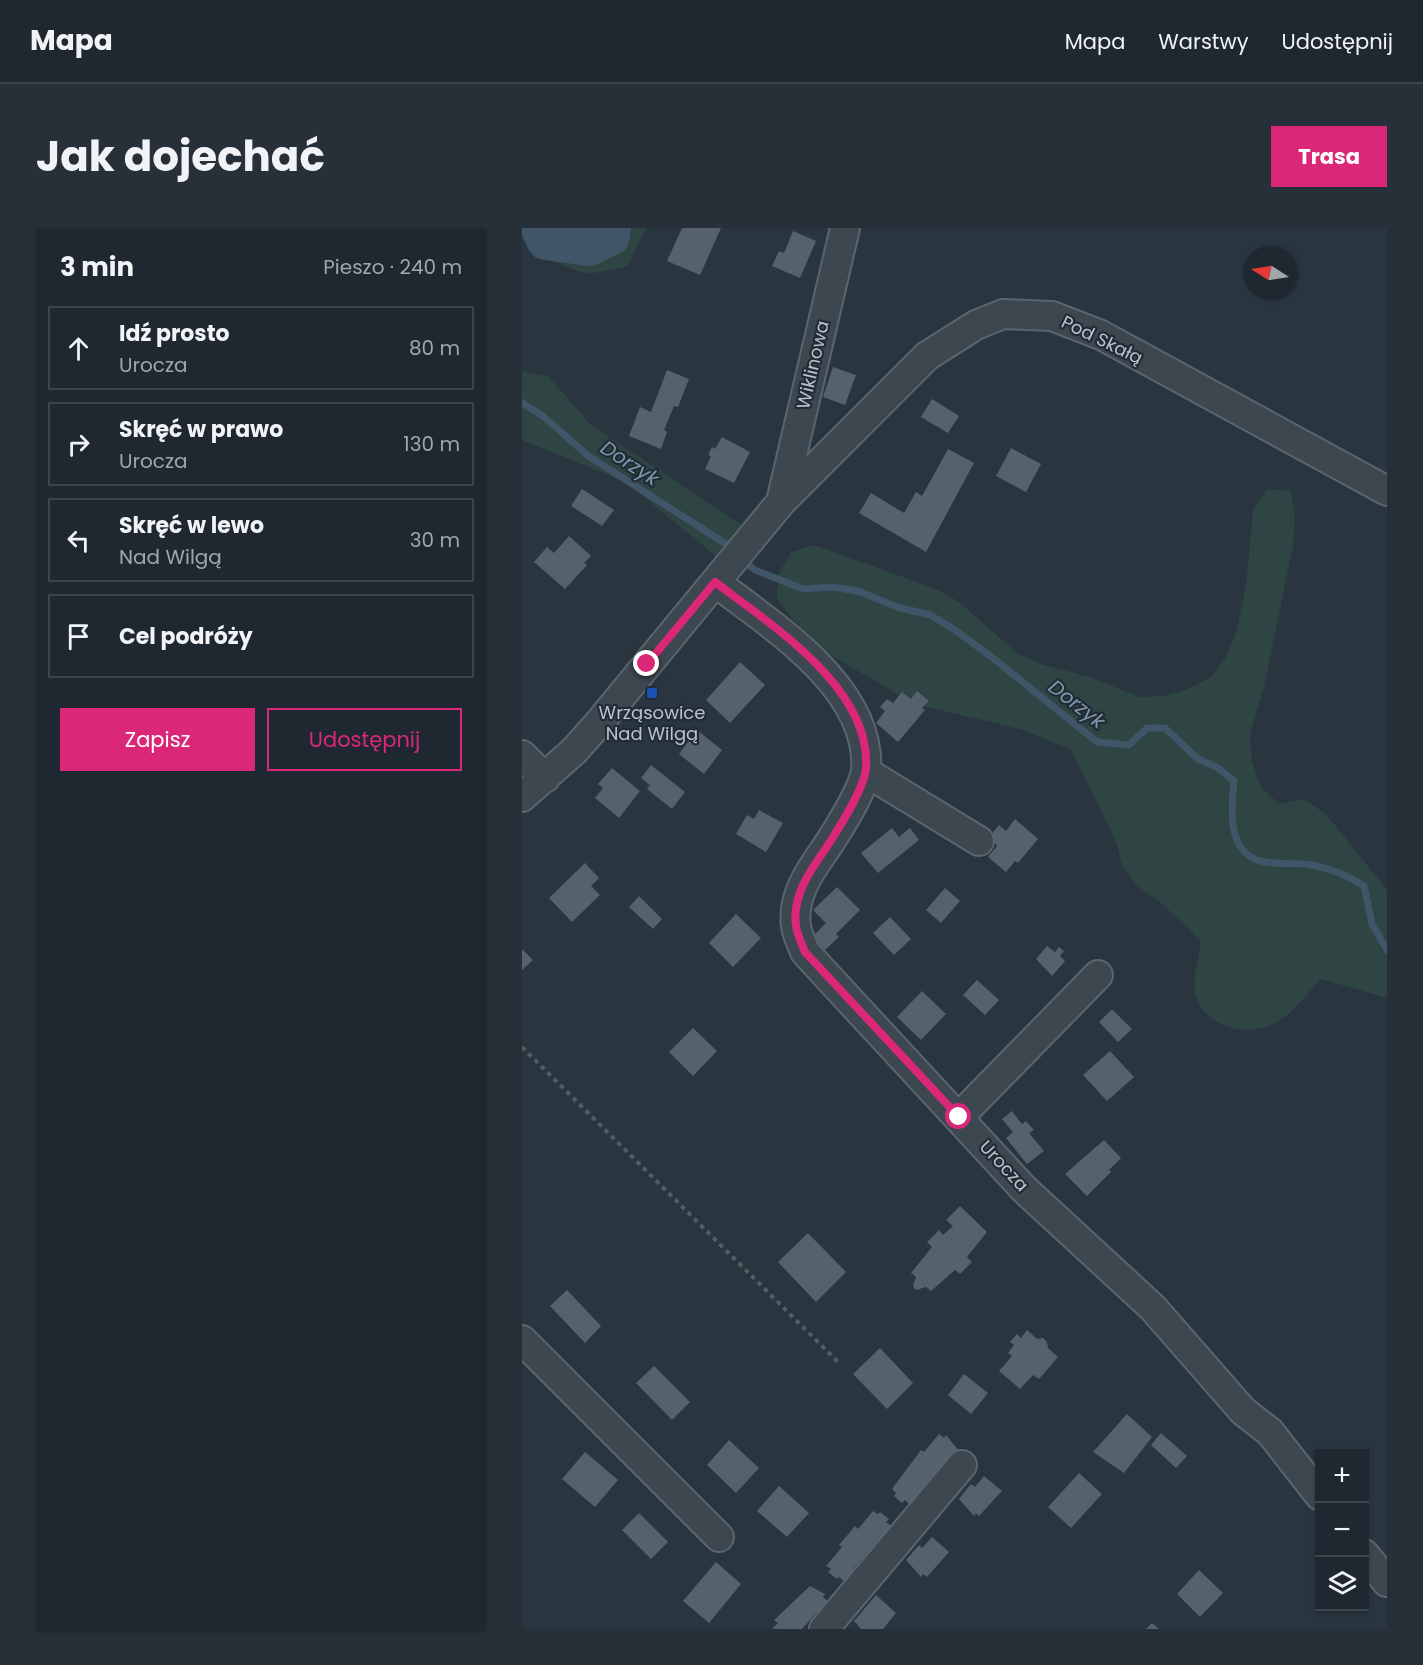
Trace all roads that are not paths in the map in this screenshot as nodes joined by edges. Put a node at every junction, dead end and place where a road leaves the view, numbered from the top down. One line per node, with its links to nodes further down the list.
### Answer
1 (845, 228): 3 (street, Wiklinowa)
2 (1387, 491): 3 (street, Pod Skałą)
3 (781, 502): 4 (street, Pod Skałą)
4 (715, 582): 6 (street, Urocza); 7 (street, Pod Skałą)
5 (522, 755): 7 (street)
6 (866, 772): 9 (street); 11 (street, Urocza)
7 (544, 778): 8 (street, Pod Skałą)
8 (522, 797)
9 (979, 841)
10 (1098, 975): 11 (street)
11 (959, 1117): 14 (street, Urocza)
12 (522, 1340): 15 (street)
13 (962, 1465): 18 (street)
14 (1315, 1490)
15 (720, 1537)
16 (1367, 1557): 17 (street)
17 (1387, 1582)
18 (824, 1629)

